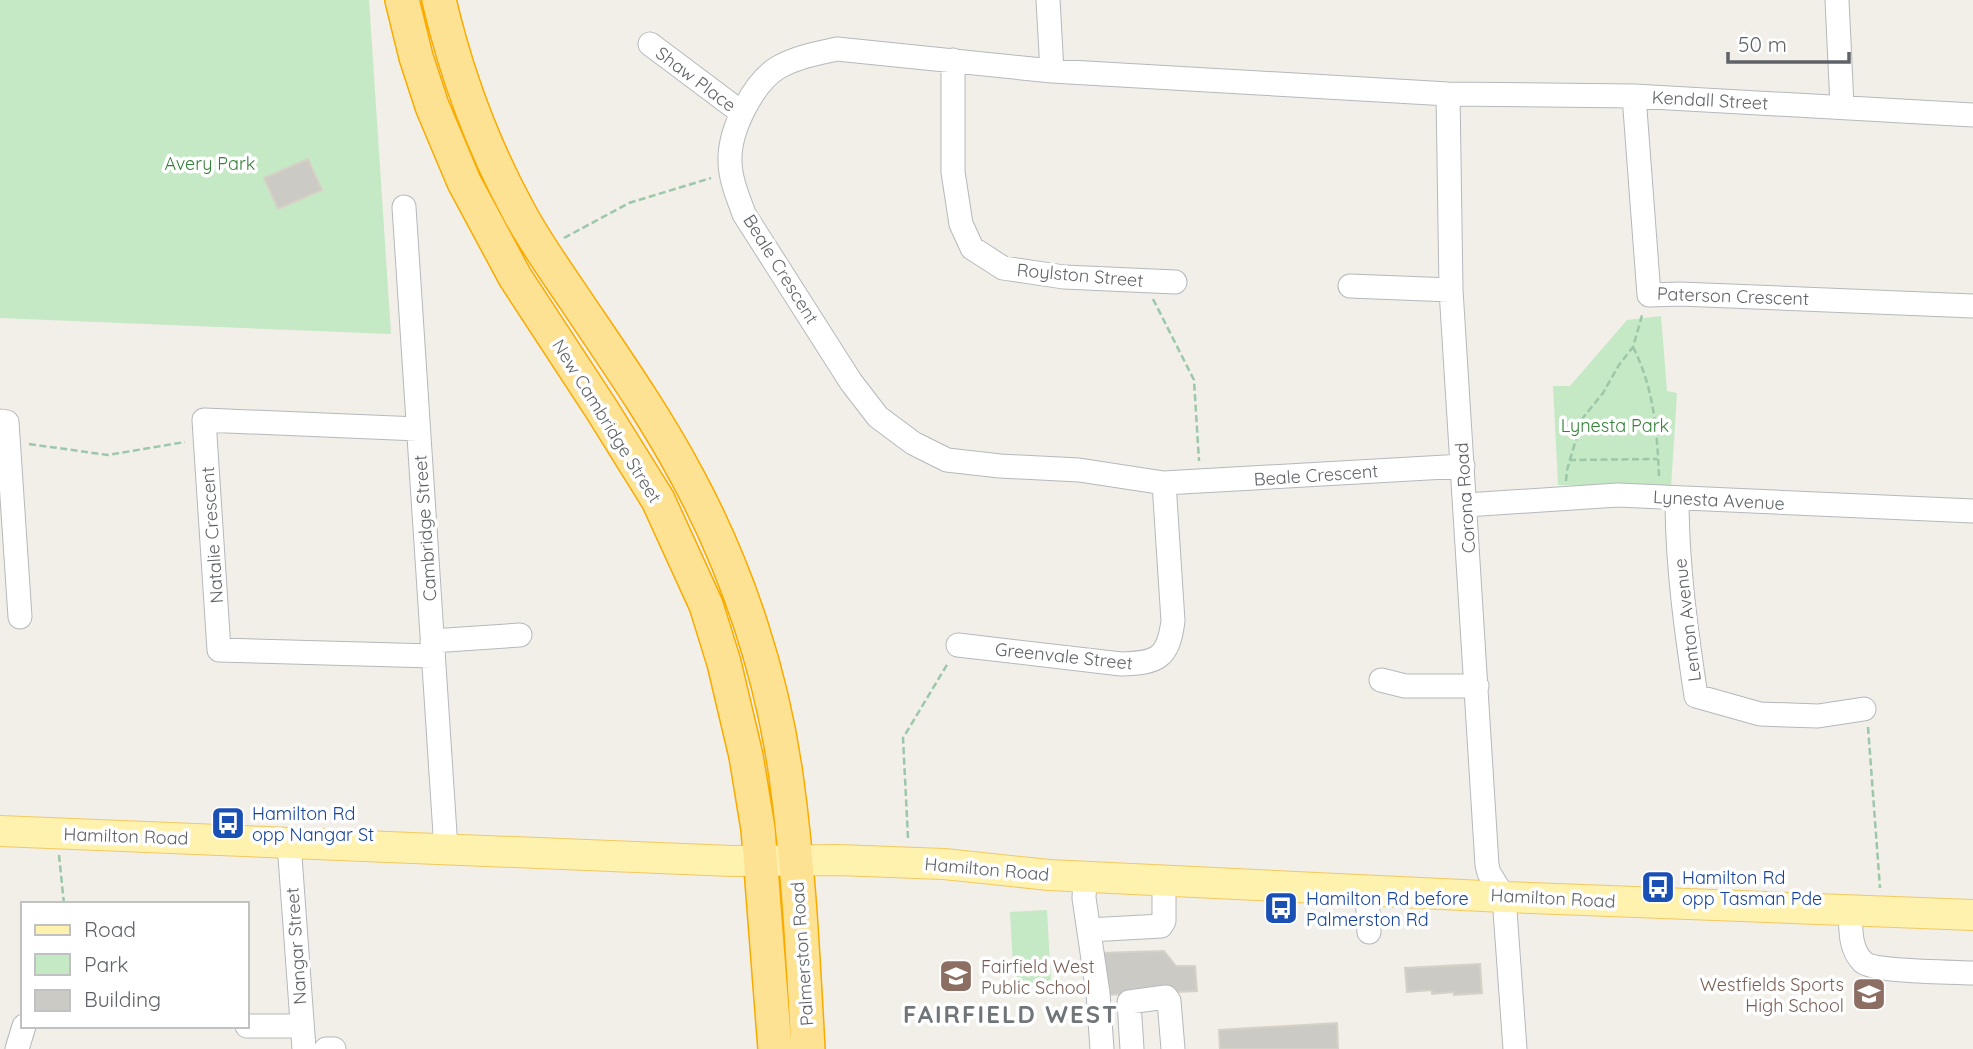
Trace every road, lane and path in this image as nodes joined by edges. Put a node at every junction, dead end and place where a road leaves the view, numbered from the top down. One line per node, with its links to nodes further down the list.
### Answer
1 (402, 0): 49 (highway, New Cambridge Street)
2 (439, 0): 48 (highway)
3 (1048, 0): 7 (street)
4 (1837, 0): 10 (street)
5 (650, 44): 11 (street, Shaw Place)
6 (953, 60): 7 (street, Beale Crescent); 11 (street, Beale Crescent); 16 (street, Roylston Street)
7 (1052, 71): 8 (street, Beale Crescent)
8 (1448, 94): 9 (street, Kendall Street); 19 (street, Corona Road)
9 (1634, 96): 10 (street, Kendall Street); 20 (street, Paterson Crescent)
10 (1842, 106): 12 (street, Kendall Street)
11 (742, 113): 13 (street, Beale Crescent)
12 (1973, 115)
13 (731, 172): 15 (path); 31 (street, Beale Crescent)
14 (404, 207): 24 (street, Cambridge Street)
15 (564, 238)
16 (1143, 281): 17 (street, Roylston Street); 30 (path)
17 (1175, 282)
18 (1350, 286): 19 (street)
19 (1451, 290): 29 (street, Corona Road)
20 (1649, 295): 21 (street, Paterson Crescent); 22 (path)
21 (1973, 306)
22 (1633, 346): 27 (path); 28 (path)
23 (3, 421): 36 (street)
24 (418, 429): 39 (street, Cambridge Street); 39 (street, Natalie Crescent)
25 (192, 441): 26 (path)
26 (28, 444)
27 (1658, 459): 28 (path); 33 (path)
28 (1569, 460): 32 (path)
29 (1463, 466): 30 (street, Beale Crescent); 34 (street, Corona Road)
30 (1200, 482): 31 (street, Beale Crescent)
31 (1164, 483): 38 (street, Greenvale Street)
32 (1566, 498): 33 (street, Lynesta Avenue); 34 (street, Lynesta Avenue)
33 (1668, 498): 35 (street, Lynesta Avenue); 42 (street, Lenton Avenue)
34 (1466, 505): 41 (street, Corona Road)
35 (1973, 511)
36 (20, 617)
37 (520, 635): 39 (street)
38 (958, 645): 44 (path)
39 (433, 649): 46 (street, Cambridge Street)
40 (1381, 680): 41 (street)
41 (1476, 686): 54 (street, Corona Road)
42 (1864, 709): 53 (path)
43 (0, 831): 45 (main road, Hamilton Road)
44 (908, 838)
45 (289, 843): 46 (main road, Hamilton Road); 62 (street, Nangar Street)
46 (446, 849): 49 (main road, Hamilton Road)
47 (59, 853): 55 (path)
48 (795, 860): 49 (main road, Hamilton Road); 50 (main road, Hamilton Road); 69 (highway, Palmerston Road)
49 (760, 861): 68 (highway, Palmerston Road)
50 (1085, 877): 51 (main road, Hamilton Road); 58 (street)
51 (1164, 881): 52 (main road, Hamilton Road); 58 (street)
52 (1367, 890): 54 (main road, Hamilton Road); 59 (street)
53 (1881, 891)
54 (1504, 897): 56 (main road, Hamilton Road); 73 (street)
55 (64, 902)
56 (1850, 910): 57 (main road, Hamilton Road); 60 (street)
57 (1973, 915)
58 (1089, 930): 70 (street)
59 (1369, 932)
60 (1973, 973)
61 (248, 1026): 62 (street)
62 (301, 1026): 65 (street, Nangar Street)
63 (23, 1028): 64 (street)
64 (17, 1049)
65 (304, 1049)
66 (326, 1049): 67 (street)
67 (334, 1049)
68 (775, 1049)
69 (808, 1049)
70 (1102, 1049)
71 (1132, 1049): 72 (street)
72 (1173, 1049)
73 (1515, 1049)

